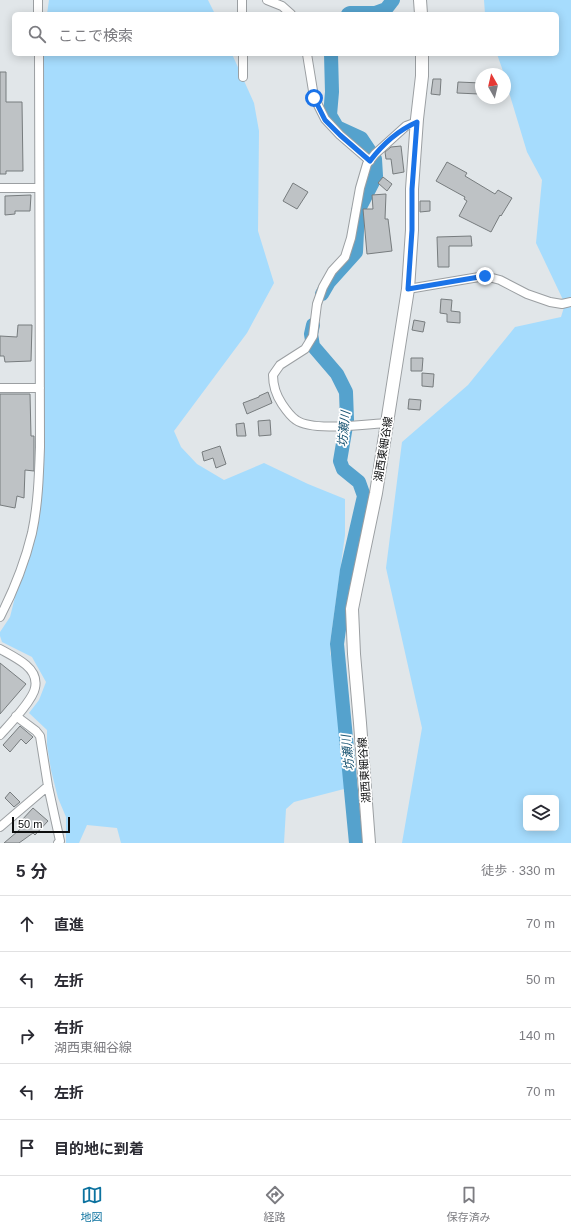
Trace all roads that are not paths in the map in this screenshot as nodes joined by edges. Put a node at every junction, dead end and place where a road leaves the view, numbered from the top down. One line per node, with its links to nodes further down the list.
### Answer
1 (38, 0): 5 (street)
2 (242, 0): 6 (street)
3 (267, 0): 7 (street)
4 (420, 0): 8 (main road)
5 (38, 12)
6 (242, 12)
7 (289, 12)
8 (421, 12)
9 (39, 56): 17 (street)
10 (243, 56): 13 (street)
11 (307, 56): 15 (street)
12 (422, 56): 14 (main road, 湖西東細谷線)
13 (243, 77)
14 (417, 122): 15 (street); 18 (main road, 湖西東細谷線)
15 (370, 161): 22 (street)
16 (0, 188): 17 (street)
17 (39, 188): 21 (street)
18 (408, 289): 19 (street); 22 (main road, 湖西東細谷線)
19 (571, 302)
20 (0, 388): 21 (street)
21 (40, 388): 23 (street)
22 (388, 423): 30 (main road, 湖西東細谷線)
23 (0, 617)
24 (0, 649): 25 (street)
25 (16, 716): 26 (street); 27 (street)
26 (0, 735)
27 (48, 786): 28 (street); 29 (street)
28 (0, 827)
29 (58, 843)
30 (369, 843)

